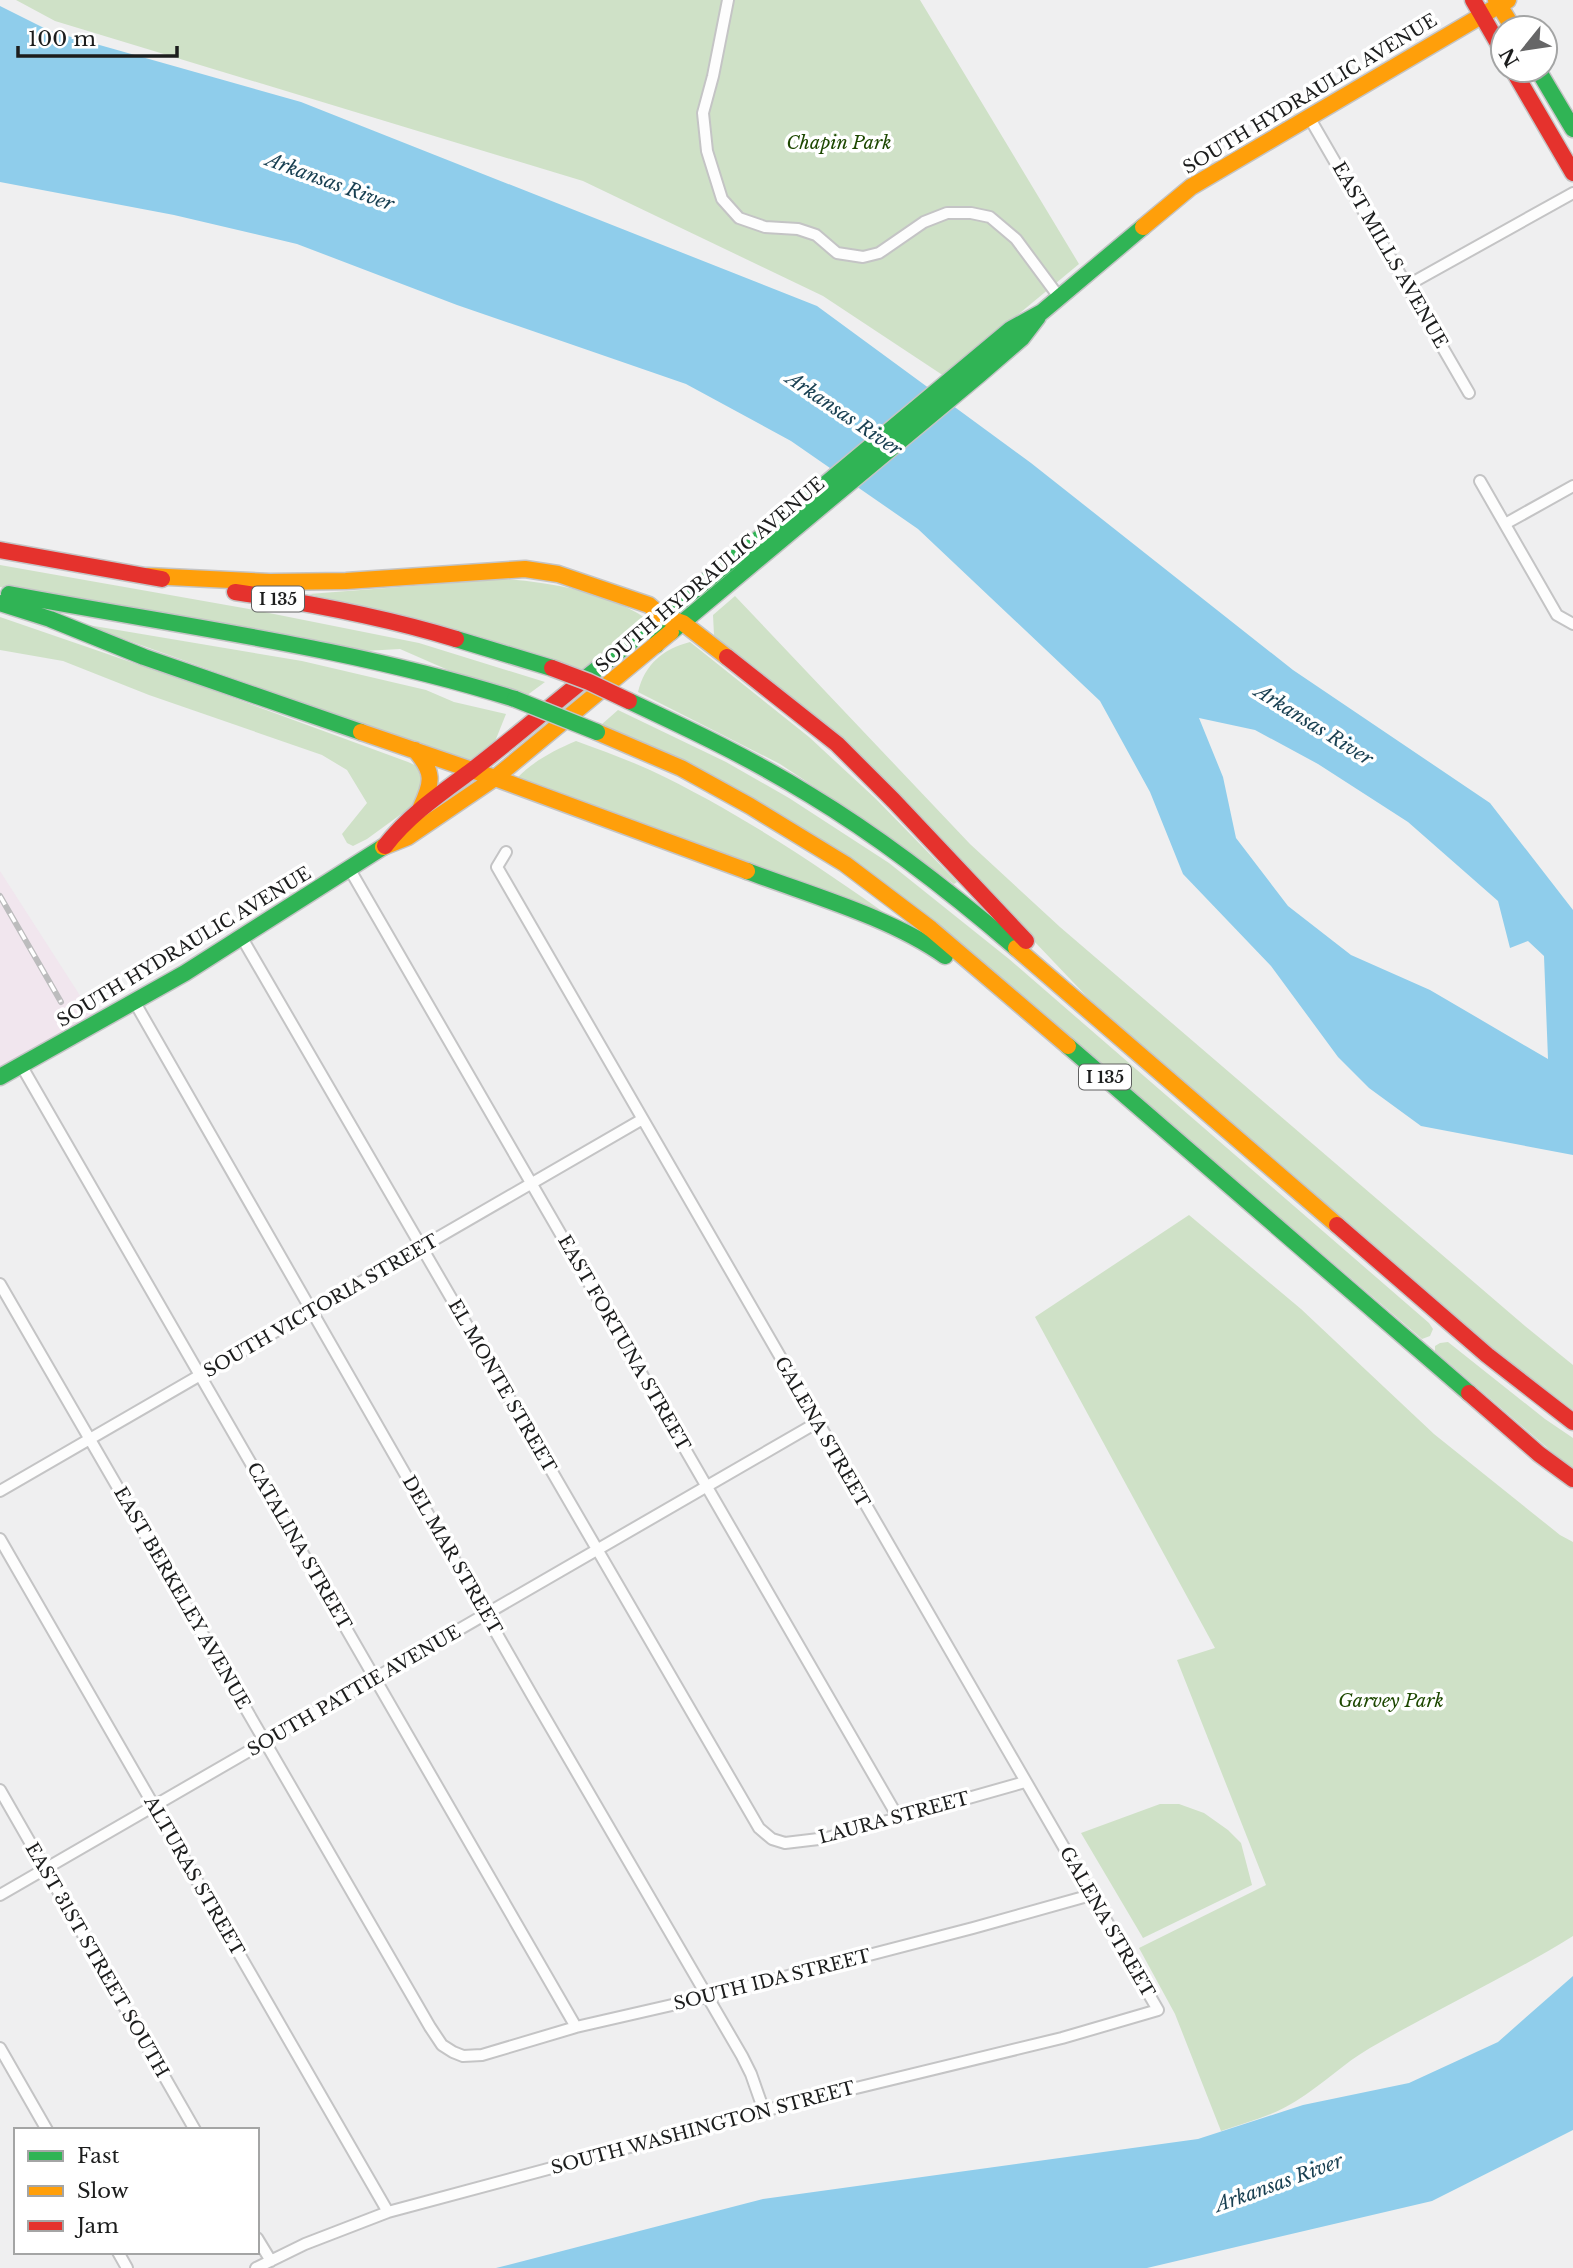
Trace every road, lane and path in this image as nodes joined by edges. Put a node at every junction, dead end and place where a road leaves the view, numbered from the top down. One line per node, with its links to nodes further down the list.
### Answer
1 (728, 0): 13 (street)
2 (1473, 0): 4 (main road)
3 (1501, 2): 4 (main road, SOUTH HYDRAULIC AVENUE)
4 (1482, 15): 5 (main road); 8 (main road, SOUTH HYDRAULIC AVENUE)
5 (1489, 27)
6 (1521, 84): 10 (main road)
7 (1546, 84): 9 (main road)
8 (1309, 117): 12 (street, EAST MILLS AVENUE); 13 (main road, SOUTH HYDRAULIC AVENUE)
9 (1573, 129)
10 (1573, 173)
11 (1573, 193): 12 (street)
12 (1408, 285): 15 (street, EAST MILLS AVENUE)
13 (1059, 297): 14 (main road, SOUTH HYDRAULIC AVENUE)
14 (972, 371): 23 (main road, SOUTH HYDRAULIC AVENUE); 24 (main road, SOUTH HYDRAULIC AVENUE)
15 (1469, 393)
16 (1480, 481): 18 (street)
17 (1573, 486): 18 (street)
18 (1506, 524): 25 (street)
19 (0, 550): 20 (main road, I 135)
20 (148, 576): 23 (main road); 37 (main road, I 135, bridge)
21 (0, 592): 27 (main road, I 135, bridge)
22 (0, 603): 28 (main road)
23 (662, 616): 24 (main road); 26 (main road); 29 (main road, SOUTH HYDRAULIC AVENUE)
24 (683, 623): 26 (main road, SOUTH HYDRAULIC AVENUE); 37 (main road)
25 (1573, 624)
26 (656, 645): 27 (main road, SOUTH HYDRAULIC AVENUE)
27 (566, 719): 30 (main road, SOUTH HYDRAULIC AVENUE); 38 (main road, I 135, bridge)
28 (415, 750): 29 (main road); 31 (main road)
29 (472, 770): 30 (main road); 31 (main road, SOUTH HYDRAULIC AVENUE)
30 (495, 778): 32 (main road, SOUTH HYDRAULIC AVENUE); 38 (main road)
31 (421, 807): 32 (main road, SOUTH HYDRAULIC AVENUE)
32 (385, 846): 34 (main road, SOUTH HYDRAULIC AVENUE)
33 (506, 852): 41 (street, GALENA STREET)
34 (349, 868): 35 (main road, SOUTH HYDRAULIC AVENUE); 42 (street, EAST FORTUNA STREET)
35 (242, 938): 36 (main road, SOUTH HYDRAULIC AVENUE); 43 (street, EL MONTE STREET)
36 (134, 1001): 39 (main road, SOUTH HYDRAULIC AVENUE); 45 (street, DEL MAR STREET)
37 (1106, 1027): 48 (main road, I 135)
38 (1054, 1034): 50 (main road, I 135)
39 (21, 1065): 40 (main road, SOUTH HYDRAULIC AVENUE); 46 (street, CATALINA STREET)
40 (0, 1077)
41 (641, 1120): 42 (street, SOUTH VICTORIA STREET); 47 (street, GALENA STREET)
42 (532, 1183): 43 (street, SOUTH VICTORIA STREET); 51 (street, EAST FORTUNA STREET)
43 (422, 1248): 45 (street, SOUTH VICTORIA STREET); 54 (street, EL MONTE STREET)
44 (0, 1284): 49 (street, EAST BERKELEY AVENUE)
45 (312, 1312): 46 (street, SOUTH VICTORIA STREET); 55 (street, DEL MAR STREET)
46 (201, 1376): 49 (street, SOUTH VICTORIA STREET); 56 (street, CATALINA STREET)
47 (818, 1422): 51 (street, SOUTH PATTIE AVENUE); 58 (street, GALENA STREET)
48 (1573, 1422)
49 (91, 1439): 52 (street, SOUTH VICTORIA STREET); 57 (street, EAST BERKELEY AVENUE)
50 (1573, 1479)
51 (707, 1486): 54 (street, SOUTH PATTIE AVENUE); 61 (street, EAST FORTUNA STREET)
52 (0, 1491)
53 (0, 1539): 60 (street, ALTURAS STREET)
54 (597, 1550): 55 (street, SOUTH PATTIE AVENUE); 62 (street, EL MONTE STREET)
55 (486, 1615): 56 (street, SOUTH PATTIE AVENUE); 66 (street, DEL MAR STREET)
56 (375, 1679): 57 (street, SOUTH PATTIE AVENUE); 68 (street, CATALINA STREET)
57 (265, 1742): 60 (street, SOUTH PATTIE AVENUE); 70 (street, EAST BERKELEY AVENUE)
58 (1025, 1782): 61 (street, LAURA STREET); 65 (street, GALENA STREET)
59 (0, 1790): 63 (street, EAST 31ST STREET SOUTH)
60 (154, 1807): 63 (street, SOUTH PATTIE AVENUE); 74 (street, ALTURAS STREET)
61 (899, 1819): 62 (street, LAURA STREET)
62 (764, 1833)
63 (45, 1869): 64 (street, SOUTH PATTIE AVENUE); 73 (street, EAST 31ST STREET SOUTH)
64 (0, 1895)
65 (1091, 1895): 66 (street, SOUTH IDA STREET); 67 (street, GALENA STREET)
66 (707, 1997): 68 (street, SOUTH IDA STREET); 71 (street, DEL MAR STREET)
67 (1158, 2010): 71 (street, SOUTH WASHINGTON STREET)
68 (576, 2027): 70 (street, SOUTH IDA STREET)
69 (0, 2048): 72 (street)
70 (453, 2052)
71 (764, 2111): 74 (street, SOUTH WASHINGTON STREET)
72 (46, 2128)
73 (194, 2128)
74 (388, 2212): 76 (street, SOUTH WASHINGTON STREET)
75 (259, 2241): 76 (street)
76 (271, 2261): 77 (street, SOUTH WASHINGTON STREET)
77 (257, 2268)

